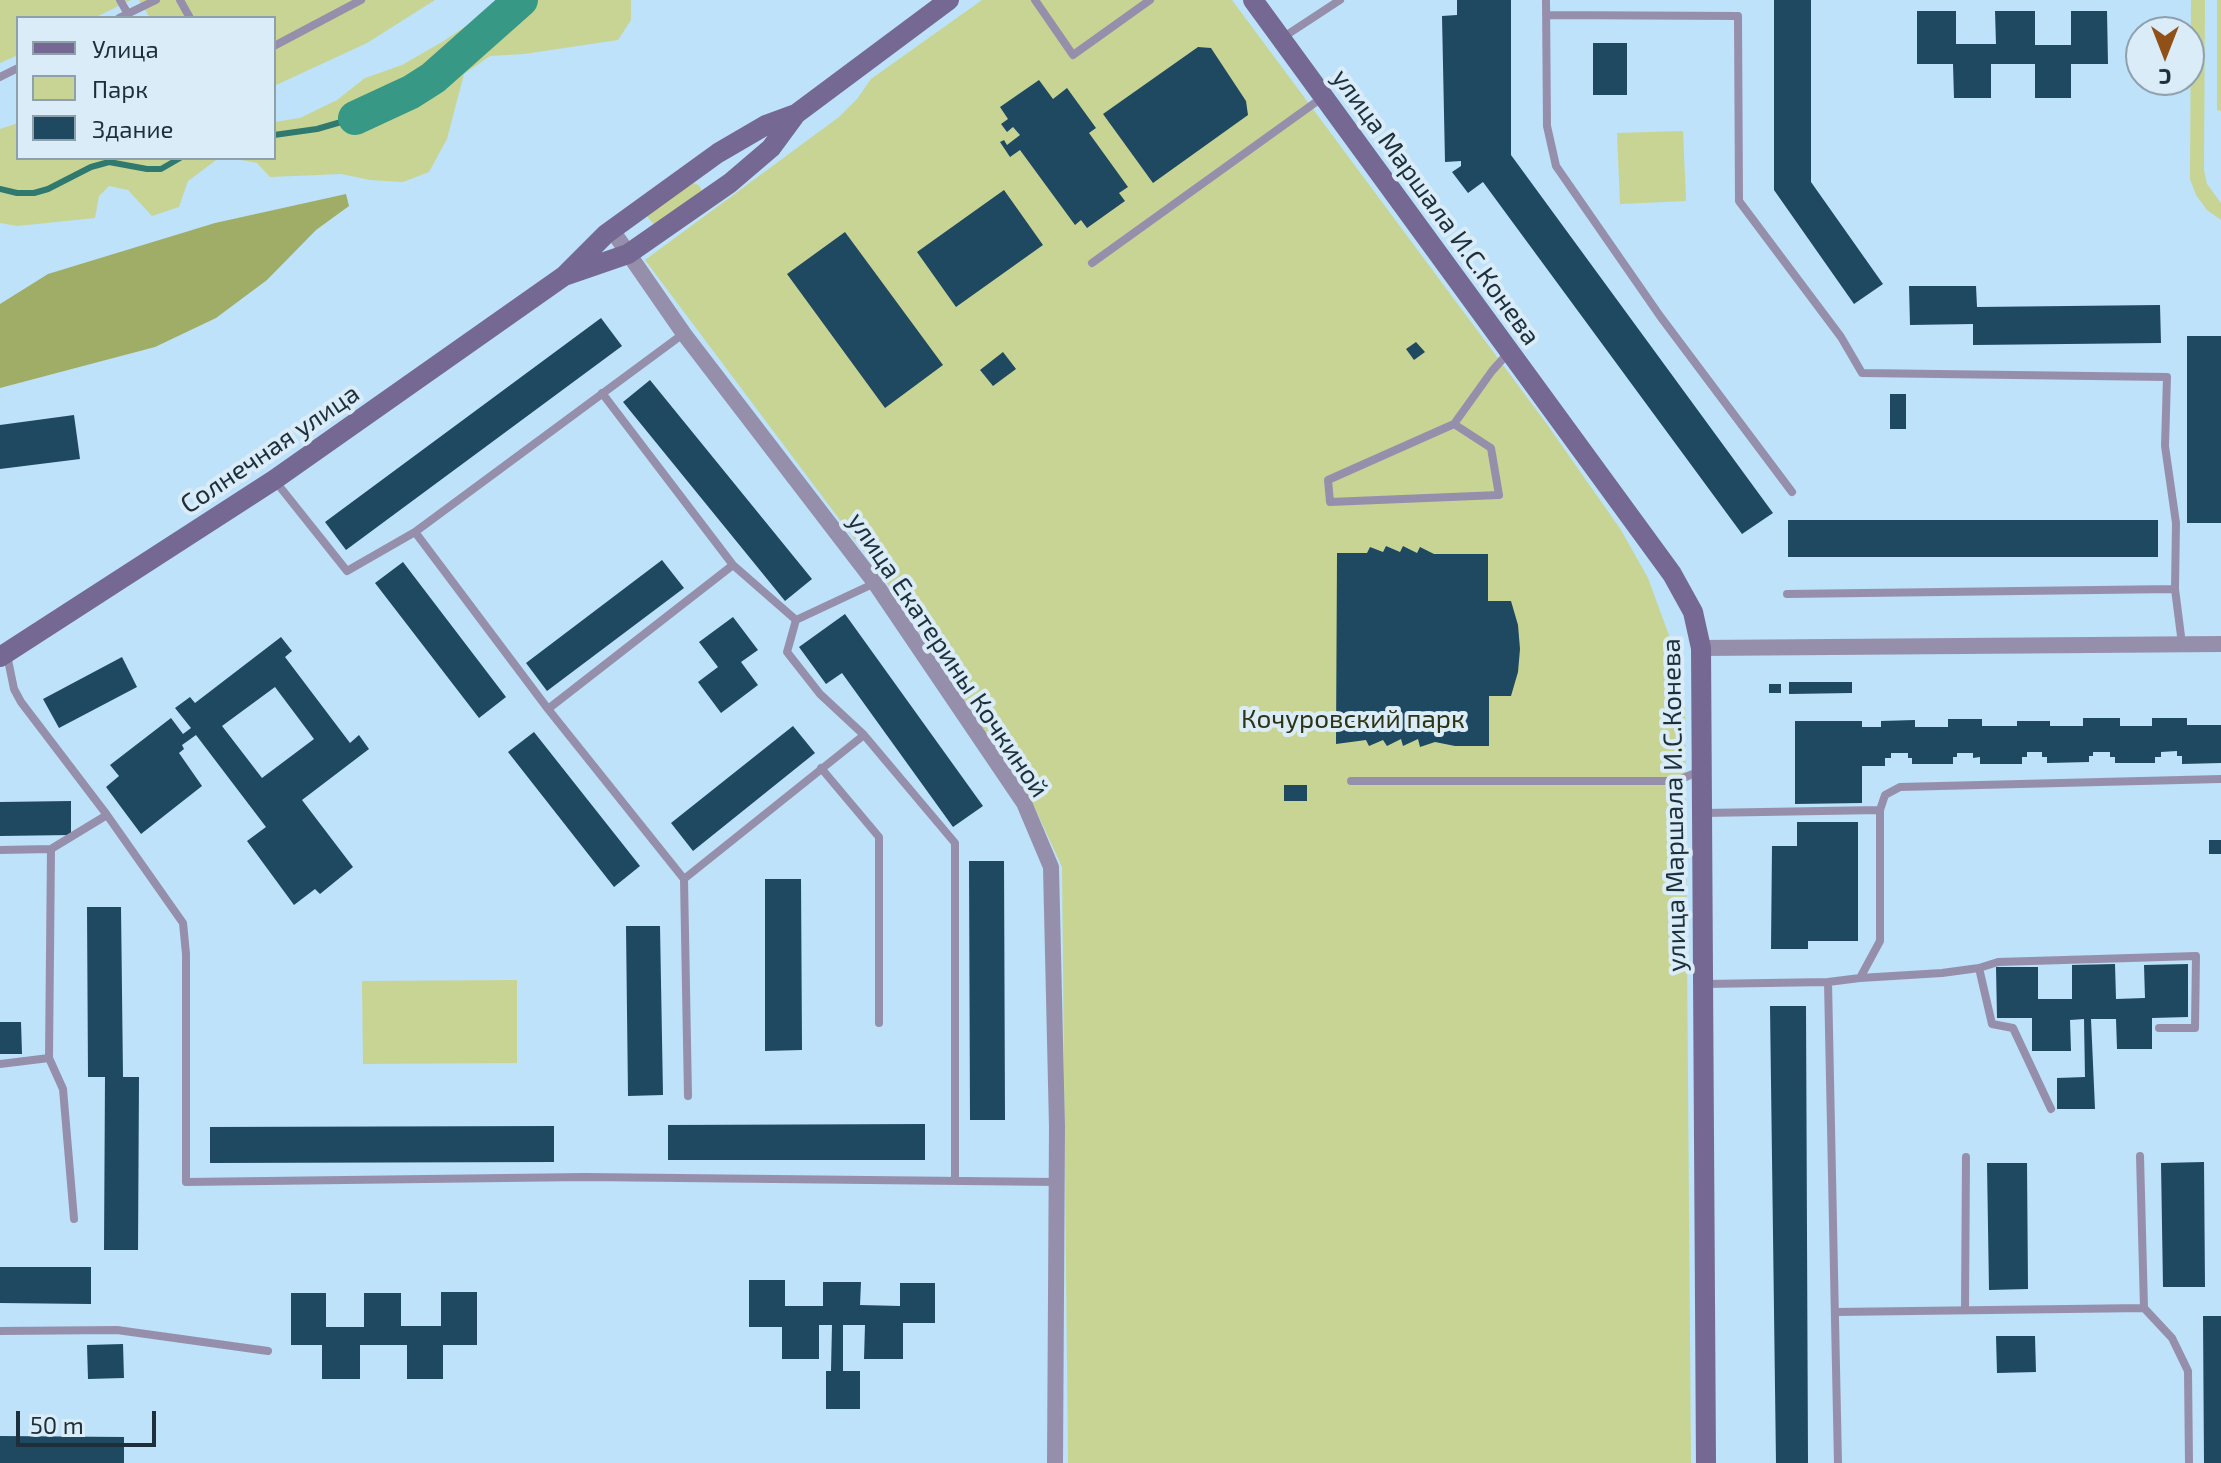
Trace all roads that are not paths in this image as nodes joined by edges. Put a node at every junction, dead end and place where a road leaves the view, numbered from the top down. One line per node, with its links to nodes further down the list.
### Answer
1 (120, 0): 11 (lane)
2 (156, 0): 11 (lane)
3 (361, 0): 13 (lane)
4 (949, 0): 15 (main road, Солнечная улица)
5 (1035, 0): 6 (lane)
6 (1150, 0)
7 (1253, 0): 12 (main road, улица Маршала И.С.Конева)
8 (1340, 0): 12 (lane)
9 (1546, 0): 10 (lane)
10 (1547, 15): 25 (lane); 29 (lane)
11 (123, 16)
12 (1282, 38): 14 (main road, улица Маршала И.С.Конева)
13 (276, 45)
14 (1324, 97): 18 (lane); 21 (main road, улица Маршала И.С.Конева)
15 (796, 114): 16 (main road, Солнечная улица); 17 (main road, Солнечная улица)
16 (612, 230): 17 (street, улица Екатерины Кочкиной); 19 (main road, Солнечная улица)
17 (628, 254): 19 (main road, Солнечная улица); 20 (street, улица Екатерины Кочкиной)
18 (1092, 263)
19 (564, 276): 24 (main road, Солнечная улица)
20 (684, 334): 22 (lane); 28 (street, улица Екатерины Кочкиной)
21 (1510, 352): 23 (lane); 34 (main road, улица Маршала И.С.Конева)
22 (602, 393): 26 (lane); 27 (lane)
23 (1454, 424): 23 (lane)
24 (274, 480): 26 (lane); 35 (main road, Солнечная улица)
25 (1792, 492)
26 (415, 532): 36 (lane)
27 (733, 565): 31 (lane); 36 (lane)
28 (875, 583): 31 (lane); 61 (street, улица Екатерины Кочкиной)
29 (2175, 589): 30 (lane); 32 (lane)
30 (1787, 594)
31 (796, 620): 37 (lane)
32 (2182, 644): 33 (street); 34 (street)
33 (2221, 644)
34 (1701, 648): 39 (main road, улица Маршала И.С.Конева)
35 (4, 656): 44 (lane)
36 (548, 709): 47 (lane)
37 (864, 735): 38 (lane); 60 (lane)
38 (821, 768): 47 (lane); 52 (lane)
39 (1703, 770): 41 (lane); 43 (main road, улица Маршала И.С.Конева)
40 (2221, 779): 42 (lane)
41 (1351, 781)
42 (1880, 810): 43 (lane); 49 (lane)
43 (1703, 813): 51 (main road, улица Маршала И.С.Конева)
44 (107, 815): 45 (lane); 60 (lane)
45 (51, 849): 46 (lane); 54 (lane)
46 (0, 850)
47 (684, 879): 56 (lane)
48 (1979, 968): 49 (lane); 53 (lane); 57 (lane)
49 (1860, 978): 50 (lane)
50 (1828, 982): 51 (lane); 65 (lane)
51 (1704, 984): 69 (main road, улица Маршала И.С.Конева)
52 (879, 1023)
53 (2159, 1028)
54 (49, 1058): 55 (lane); 62 (lane)
55 (0, 1064)
56 (688, 1096)
57 (2051, 1109)
58 (2140, 1156): 63 (lane)
59 (1966, 1157): 64 (lane)
60 (955, 1179): 61 (lane)
61 (1057, 1182): 68 (street, улица Екатерины Кочкиной)
62 (74, 1219)
63 (2144, 1308): 64 (lane); 71 (lane)
64 (1965, 1310): 65 (lane)
65 (1836, 1312): 70 (lane)
66 (0, 1331): 67 (lane)
67 (268, 1351)
68 (1055, 1463)
69 (1706, 1463)
70 (1838, 1463)
71 (2189, 1463)

